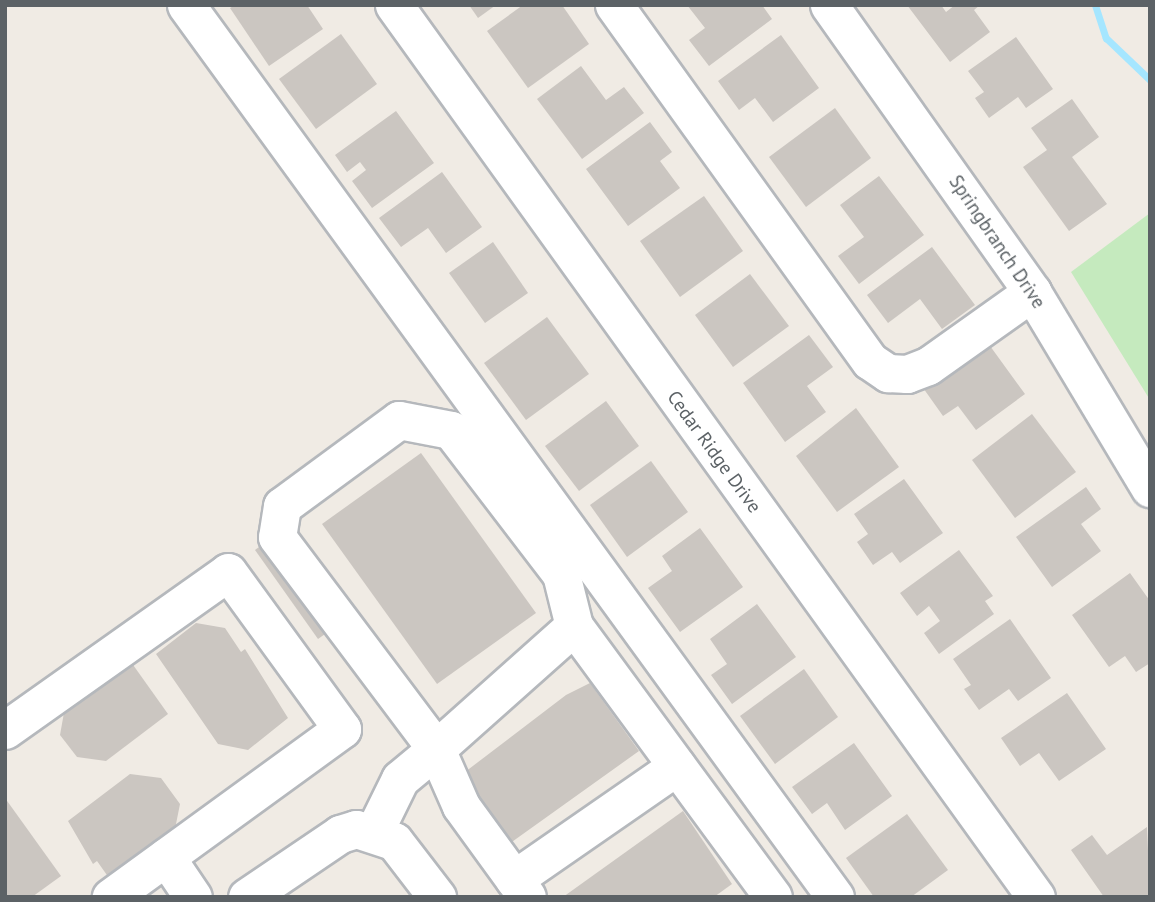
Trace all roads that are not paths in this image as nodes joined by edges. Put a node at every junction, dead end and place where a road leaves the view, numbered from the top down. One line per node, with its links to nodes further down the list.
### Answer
1 (186, 5): 19 (street)
2 (394, 5): 20 (street, Cedar Ridge Drive)
3 (614, 5): 5 (street)
4 (829, 5): 5 (street, Springbranch Drive)
5 (1032, 292): 6 (street, Springbranch Drive)
6 (1150, 488)
7 (574, 626): 9 (street); 9 (street); 10 (street)
8 (5, 730): 12 (street)
9 (436, 749): 11 (street); 13 (street)
10 (677, 766): 13 (street); 18 (street)
11 (357, 833): 16 (street); 17 (street)
12 (166, 857): 14 (street); 15 (street)
13 (521, 888)
14 (111, 897)
15 (193, 897)
16 (247, 897)
17 (437, 897)
18 (773, 897)
19 (835, 897)
20 (1036, 897)

